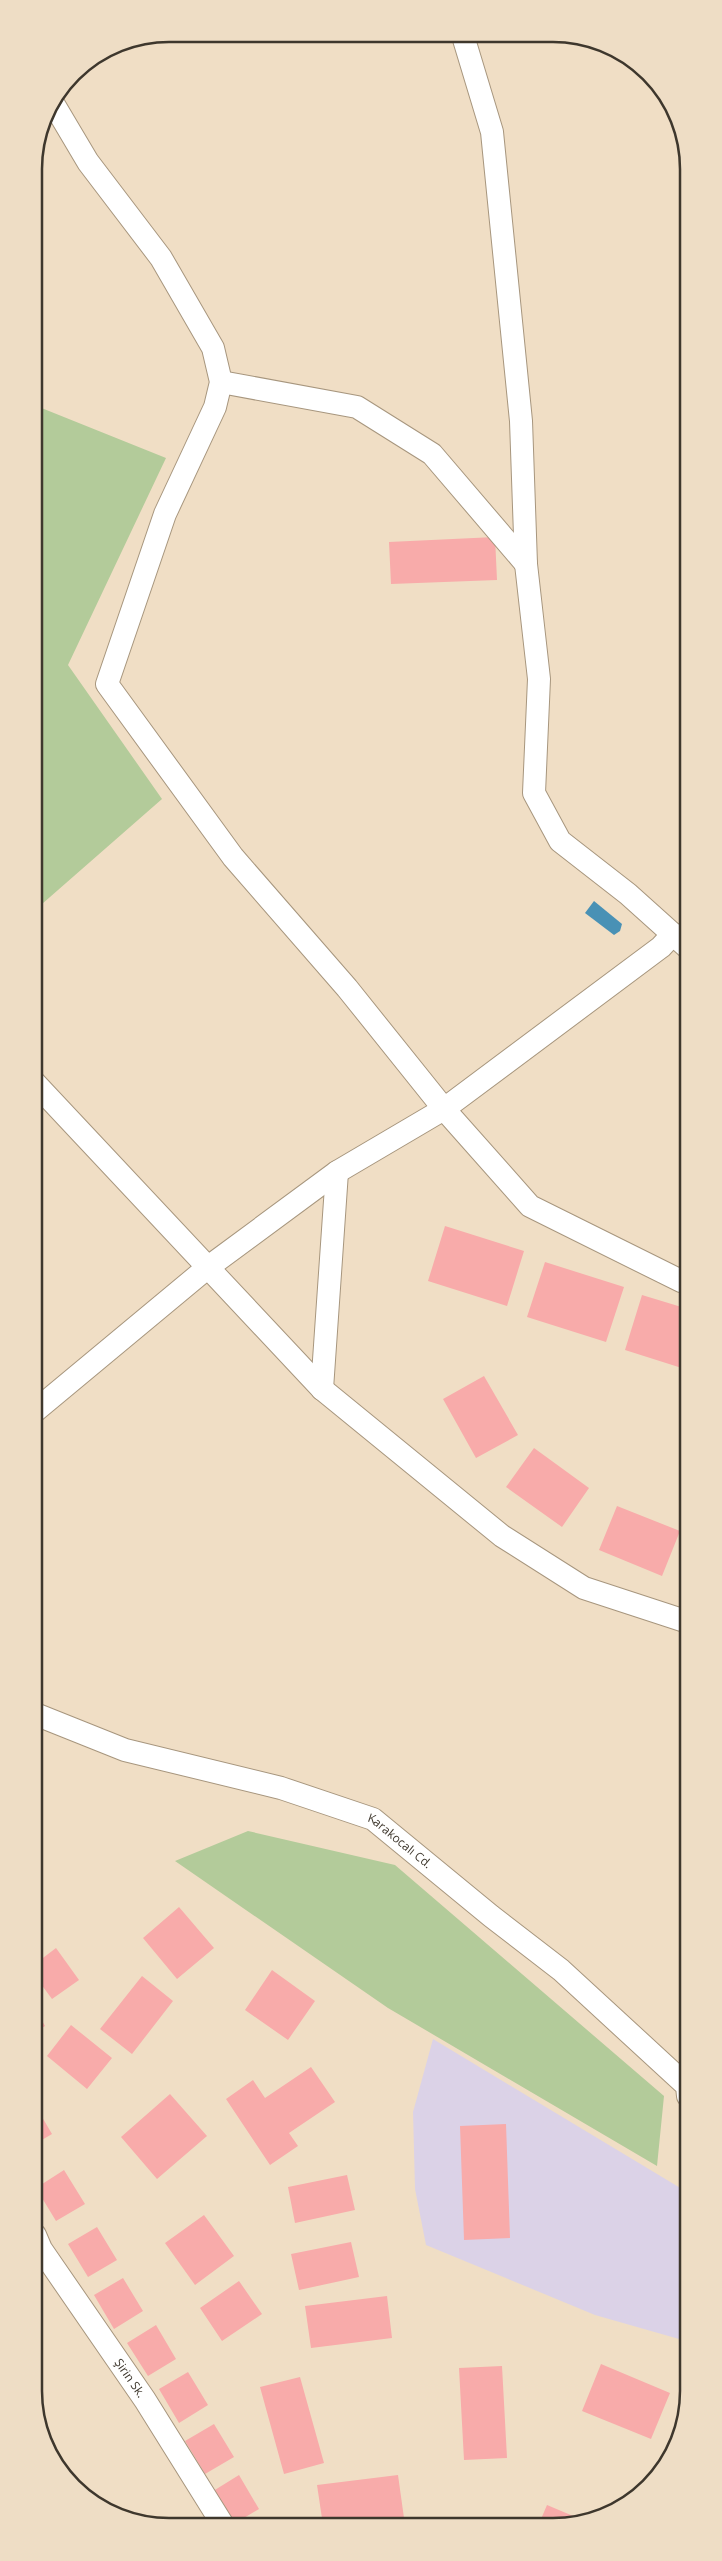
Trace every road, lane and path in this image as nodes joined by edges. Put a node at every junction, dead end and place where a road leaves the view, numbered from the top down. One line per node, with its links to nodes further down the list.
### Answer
1 (465, 42): 4 (street)
2 (58, 111): 3 (street)
3 (221, 382): 4 (street); 7 (street)
4 (526, 564): 5 (street)
5 (680, 940): 7 (street)
6 (43, 1091): 9 (street)
7 (444, 1109): 8 (street); 10 (street)
8 (337, 1172): 9 (street); 11 (street)
9 (207, 1268): 11 (street); 12 (street)
10 (680, 1280)
11 (322, 1390): 13 (street)
12 (42, 1404)
13 (679, 1619)
14 (42, 1717): 15 (street, Karakocalı Cd.)
15 (679, 2079)
16 (42, 2251): 17 (street, Şirin Sk.)
17 (219, 2518)

